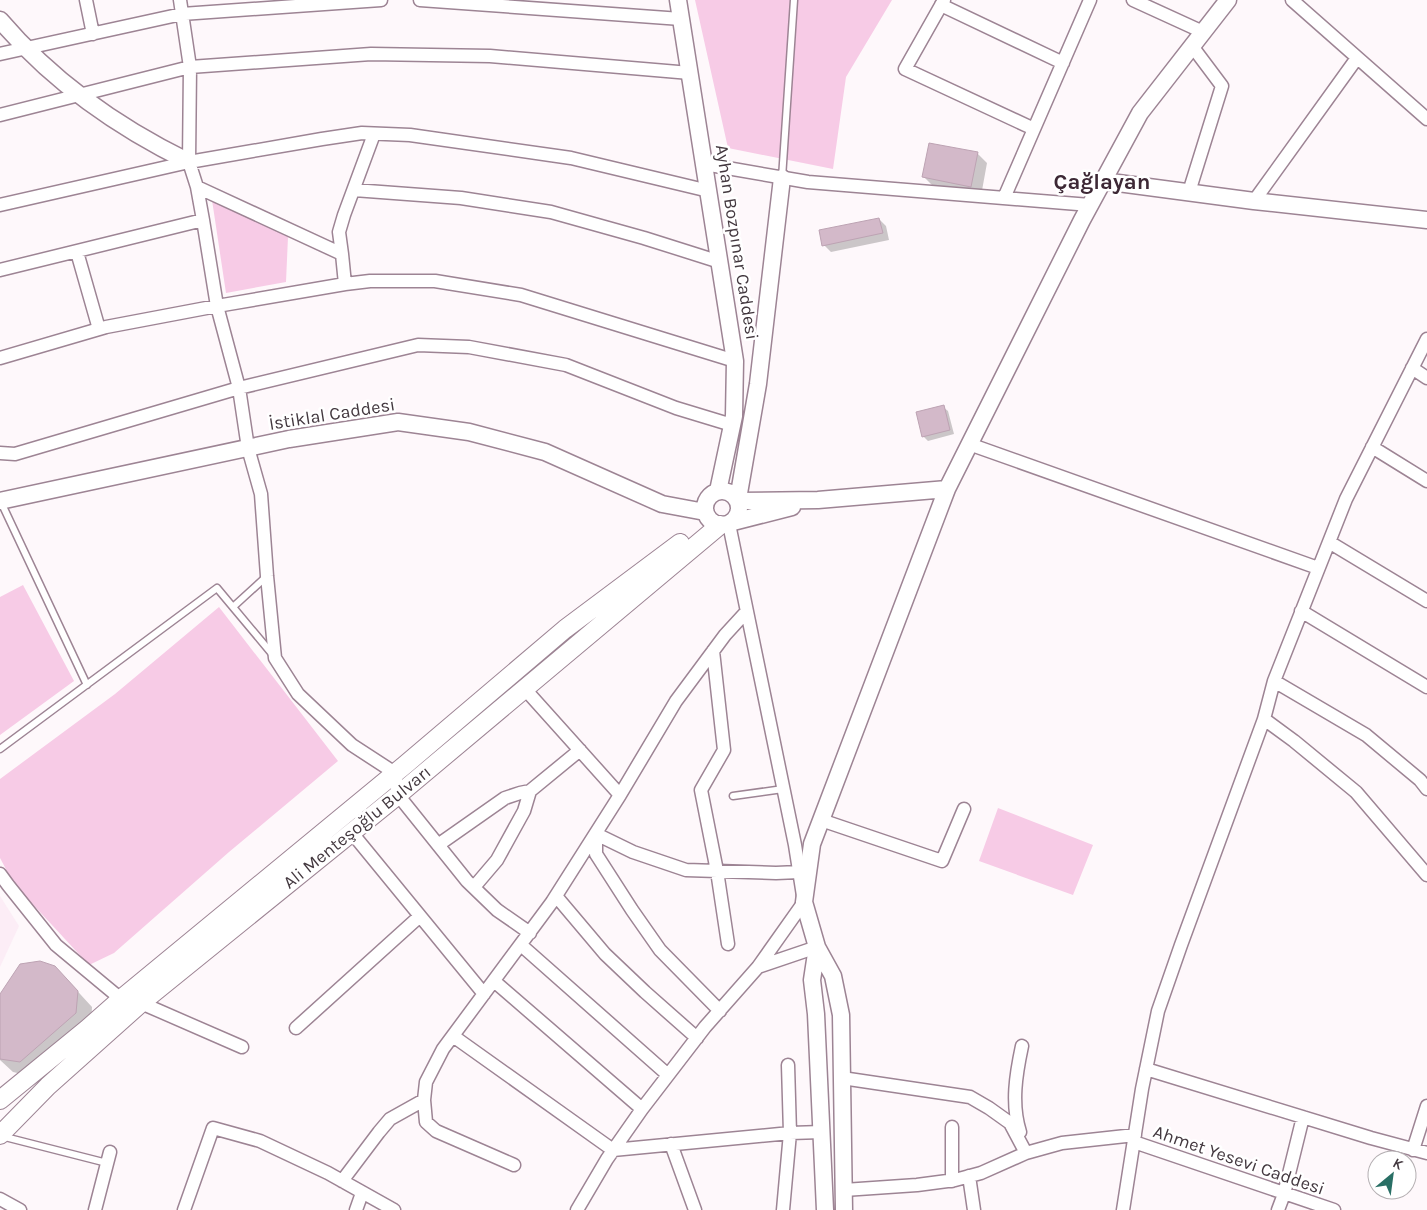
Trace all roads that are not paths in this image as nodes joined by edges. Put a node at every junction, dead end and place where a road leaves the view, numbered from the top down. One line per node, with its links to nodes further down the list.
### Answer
1 (86, 0): 16 (street)
2 (180, 0): 12 (street)
3 (381, 0): 12 (street)
4 (420, 0): 13 (street)
5 (678, 0): 13 (street, Ayhan Bozpınar Caddesi)
6 (794, 0): 31 (lane)
7 (1090, 0): 21 (street)
8 (1133, 0): 15 (street)
9 (1228, 0): 15 (street)
10 (1292, 0): 20 (street)
11 (942, 2): 21 (street); 27 (street)
12 (182, 14): 16 (street); 22 (street)
13 (682, 19): 23 (street, Ayhan Bozpınar Caddesi)
14 (0, 20): 18 (street)
15 (1203, 32): 17 (street)
16 (92, 34): 18 (street)
17 (1192, 46): 32 (street); 36 (street)
18 (26, 49): 19 (street); 24 (street)
19 (0, 54)
20 (1357, 58): 26 (street); 38 (street)
21 (1063, 63): 27 (street)
22 (190, 67): 23 (street); 24 (street); 29 (street)
23 (690, 73): 30 (street, Ayhan Bozpınar Caddesi)
24 (79, 96): 25 (street); 29 (street)
25 (0, 116)
26 (1427, 120)
27 (1034, 129): 37 (street)
28 (374, 134): 29 (street); 34 (street); 35 (street)
29 (189, 162): 33 (street); 39 (street)
30 (704, 164): 31 (street); 35 (street, Ayhan Bozpınar Caddesi)
31 (782, 178): 37 (street); 56 (street)
32 (1103, 181): 36 (street); 40 (street)
33 (197, 187): 41 (street); 44 (street)
34 (354, 190): 44 (street); 45 (street)
35 (708, 191): 45 (street, Ayhan Bozpınar Caddesi)
36 (1189, 192): 38 (street)
37 (1004, 198): 40 (street)
38 (1254, 200): 42 (street)
39 (0, 205)
40 (1090, 205): 58 (street)
41 (203, 220): 43 (street); 48 (street)
42 (1427, 220)
43 (77, 252): 46 (street); 49 (street)
44 (342, 254): 47 (street)
45 (720, 262): 52 (street, Ayhan Bozpınar Caddesi)
46 (0, 270)
47 (345, 284): 48 (street); 52 (street)
48 (217, 306): 49 (street); 55 (street)
49 (99, 329): 51 (street)
50 (1427, 338): 53 (street)
51 (0, 358)
52 (735, 361): 56 (street); 57 (street, Ayhan Bozpınar Caddesi)
53 (1412, 368): 54 (street); 60 (street)
54 (1427, 378)
55 (239, 388): 57 (street); 59 (street); 61 (street)
56 (757, 394): 65 (street)
57 (732, 425): 64 (street, Ayhan Bozpınar Caddesi)
58 (970, 444): 63 (street); 70 (street)
59 (248, 448): 67 (street, İstiklal Caddesi); 68 (street, İstiklal Caddesi); 71 (street)
60 (1372, 448): 62 (street); 69 (street)
61 (0, 453)
62 (1427, 481)
63 (947, 489): 66 (street); 93 (street)
64 (718, 491): 65 (street); 68 (street)
65 (738, 500): 66 (street); 68 (street)
66 (818, 500): 68 (street)
67 (0, 501): 79 (lane)
68 (719, 521): 74 (street); 81 (main road, Ali Menteşoğlu Bulvarı); 85 (main road, Ali Menteşoğlu Bulvarı)
69 (1329, 542): 70 (street); 72 (street)
70 (1318, 568): 75 (street)
71 (267, 576): 73 (lane); 77 (street)
72 (1427, 601)
73 (233, 607): 77 (lane); 79 (lane)
74 (747, 611): 76 (street); 87 (street)
75 (1301, 611): 78 (street); 80 (street)
76 (713, 651): 90 (street); 97 (street)
77 (275, 658): 85 (street)
78 (1274, 681): 82 (street); 86 (street)
79 (86, 685): 83 (lane)
80 (1427, 687)
81 (524, 688): 84 (street); 89 (main road, Ali Menteşoğlu Bulvarı)
82 (1264, 719): 100 (street); 121 (street)
83 (0, 749)
84 (580, 750): 88 (street); 90 (street)
85 (395, 773): 89 (street); 112 (main road, Ali Menteşoğlu Bulvarı)
86 (1425, 781)
87 (783, 789): 91 (lane); 98 (street)
88 (530, 791): 96 (street); 101 (street)
89 (398, 795): 94 (main road, Ali Menteşoğlu Bulvarı); 96 (street)
90 (620, 795): 95 (street)
91 (733, 796)
92 (964, 809): 93 (street)
93 (821, 820): 103 (street)
94 (352, 833): 104 (street); 113 (main road, Ali Menteşoğlu Bulvarı)
95 (596, 834): 97 (street); 102 (street); 114 (street)
96 (438, 845): 101 (street)
97 (717, 871): 98 (street); 106 (street)
98 (799, 872): 103 (street)
99 (0, 874): 112 (street)
100 (1427, 875)
101 (474, 887): 105 (street)
102 (556, 896): 105 (street); 117 (street)
103 (804, 902): 108 (street); 109 (street)
104 (420, 916): 111 (street); 115 (street)
105 (530, 933): 107 (street)
106 (728, 944)
107 (520, 945): 110 (street); 122 (street)
108 (816, 947): 109 (street); 123 (street); 130 (street)
109 (758, 967): 114 (street)
110 (494, 981): 111 (street); 127 (street)
111 (484, 994): 116 (street)
112 (121, 999): 124 (main road, Ali Menteşoğlu Bulvarı)
113 (141, 1003): 119 (street); 132 (main road, Ali Menteşoğlu Bulvarı)
114 (720, 1011): 117 (street)
115 (296, 1028)
116 (453, 1036): 125 (street); 135 (street)
117 (697, 1038): 122 (street)
118 (1022, 1046): 137 (street)
119 (242, 1047)
120 (788, 1065): 131 (street)
121 (1146, 1069): 128 (street); 133 (street)
122 (668, 1075): 127 (street)
123 (842, 1078): 137 (street); 143 (street)
124 (0, 1100)
125 (424, 1100): 139 (street); 141 (street)
126 (1427, 1106): 136 (street)
127 (642, 1110): 135 (street)
128 (1303, 1117): 136 (street); 145 (street)
129 (952, 1126): 142 (street)
130 (822, 1132): 131 (street); 155 (street)
131 (790, 1133): 134 (street); 154 (street)
132 (3, 1136): 138 (lane)
133 (1134, 1139): 137 (street); 145 (street, Ahmet Yesevi Caddesi); 158 (street)
134 (671, 1144): 135 (street); 153 (street)
135 (613, 1150): 147 (street)
136 (1413, 1150)
137 (1026, 1153): 140 (street)
138 (108, 1158): 149 (street)
139 (514, 1164)
140 (970, 1176): 142 (street); 157 (street)
141 (342, 1181): 144 (street); 150 (street)
142 (952, 1181): 143 (street)
143 (844, 1190): 156 (street)
144 (362, 1193): 151 (street); 152 (street)
145 (1284, 1194): 159 (street); 160 (street, Ahmet Yesevi Caddesi)
146 (0, 1199): 148 (street)
147 (580, 1209)
148 (20, 1210)
149 (95, 1210)
150 (184, 1210)
151 (356, 1210)
152 (394, 1210)
153 (695, 1210)
154 (783, 1210)
155 (825, 1210)
156 (844, 1210)
157 (974, 1210)
158 (1123, 1210)
159 (1278, 1210)
160 (1334, 1210)

